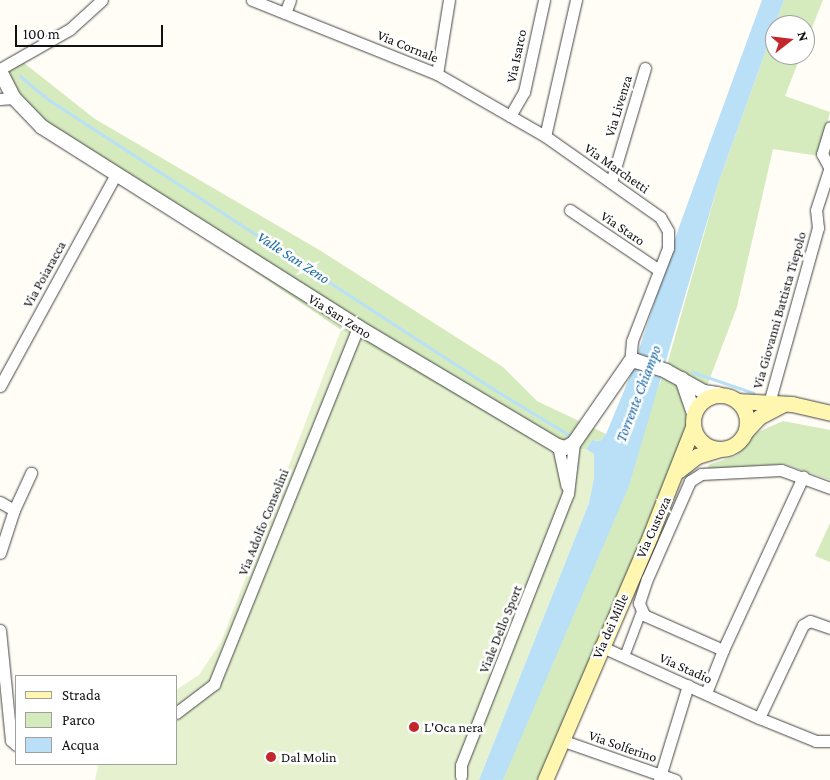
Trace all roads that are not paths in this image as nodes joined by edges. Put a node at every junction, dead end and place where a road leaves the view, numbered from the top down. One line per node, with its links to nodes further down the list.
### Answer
1 (102, 0): 9 (street)
2 (252, 0): 7 (street, Via Cornale)
3 (290, 0): 7 (street)
4 (449, 0): 10 (street)
5 (544, 0): 12 (street, Via Isarco)
6 (576, 0): 14 (street)
7 (285, 14): 10 (street, Via Cornale)
8 (645, 68): 17 (street, Via Livenza)
9 (0, 70): 11 (street, Via San Zeno)
10 (437, 74): 12 (street, Via Cornale)
11 (7, 98): 16 (street, Via San Zeno)
12 (510, 116): 14 (street, Via Cornale)
13 (830, 127): 15 (street, Via Giovanni Battista Tiepolo)
14 (545, 136): 17 (street, Via Marchetti)
15 (830, 167): 26 (street, Via Giovanni Battista Tiepolo)
16 (115, 176): 20 (street, Via San Zeno); 23 (street, Via Poiaracca)
17 (611, 182): 19 (street, Via Marchetti)
18 (570, 210): 19 (street, Via Staro)
19 (659, 270): 21 (street, Via Marchetti)
20 (358, 327): 32 (street, Via San Zeno); 50 (street, Via Adolfo Consolini)
21 (633, 362): 22 (street); 31 (street)
22 (682, 379): 24 (street); 29 (street)
23 (0, 386)
24 (719, 394): 25 (main road); 29 (main road, Via dei Mille)
25 (738, 401): 26 (main road); 30 (main road)
26 (768, 403): 27 (main road)
27 (786, 403): 28 (main road); 30 (main road, Via dei Mille)
28 (830, 413)
29 (693, 420): 33 (main road); 35 (main road, Via dei Mille)
30 (746, 431): 33 (main road, Via dei Mille)
31 (574, 443): 32 (street); 38 (street, Viale Dello Sport)
32 (558, 446): 38 (street)
33 (721, 449): 35 (main road, Via dei Mille)
34 (31, 473): 40 (street)
35 (676, 473): 45 (main road, Via dei Mille)
36 (803, 477): 37 (street, Via Custoza); 42 (street, Via Custoza); 46 (street)
37 (830, 488)
38 (568, 494): 55 (street, Viale Dello Sport)
39 (0, 502): 40 (street)
40 (14, 510): 41 (street)
41 (0, 553)
42 (642, 610): 46 (street); 47 (street)
43 (830, 628): 51 (street)
44 (0, 630): 54 (street)
45 (600, 646): 47 (street, Via Stadio); 52 (main road, Via dei Mille)
46 (723, 650): 49 (street)
47 (624, 656): 48 (street, Via Stadio)
48 (688, 685): 49 (street, Via Stadio); 56 (street)
49 (706, 694): 51 (street, Via Stadio)
50 (178, 711)
51 (759, 718): 53 (street, Via Stadio)
52 (561, 740): 56 (street, Via Solferino); 57 (main road, Via dei Mille)
53 (830, 741)
54 (15, 744)
55 (461, 776)
56 (660, 777): 58 (street, Via Solferino)
57 (545, 780)
58 (675, 780)

